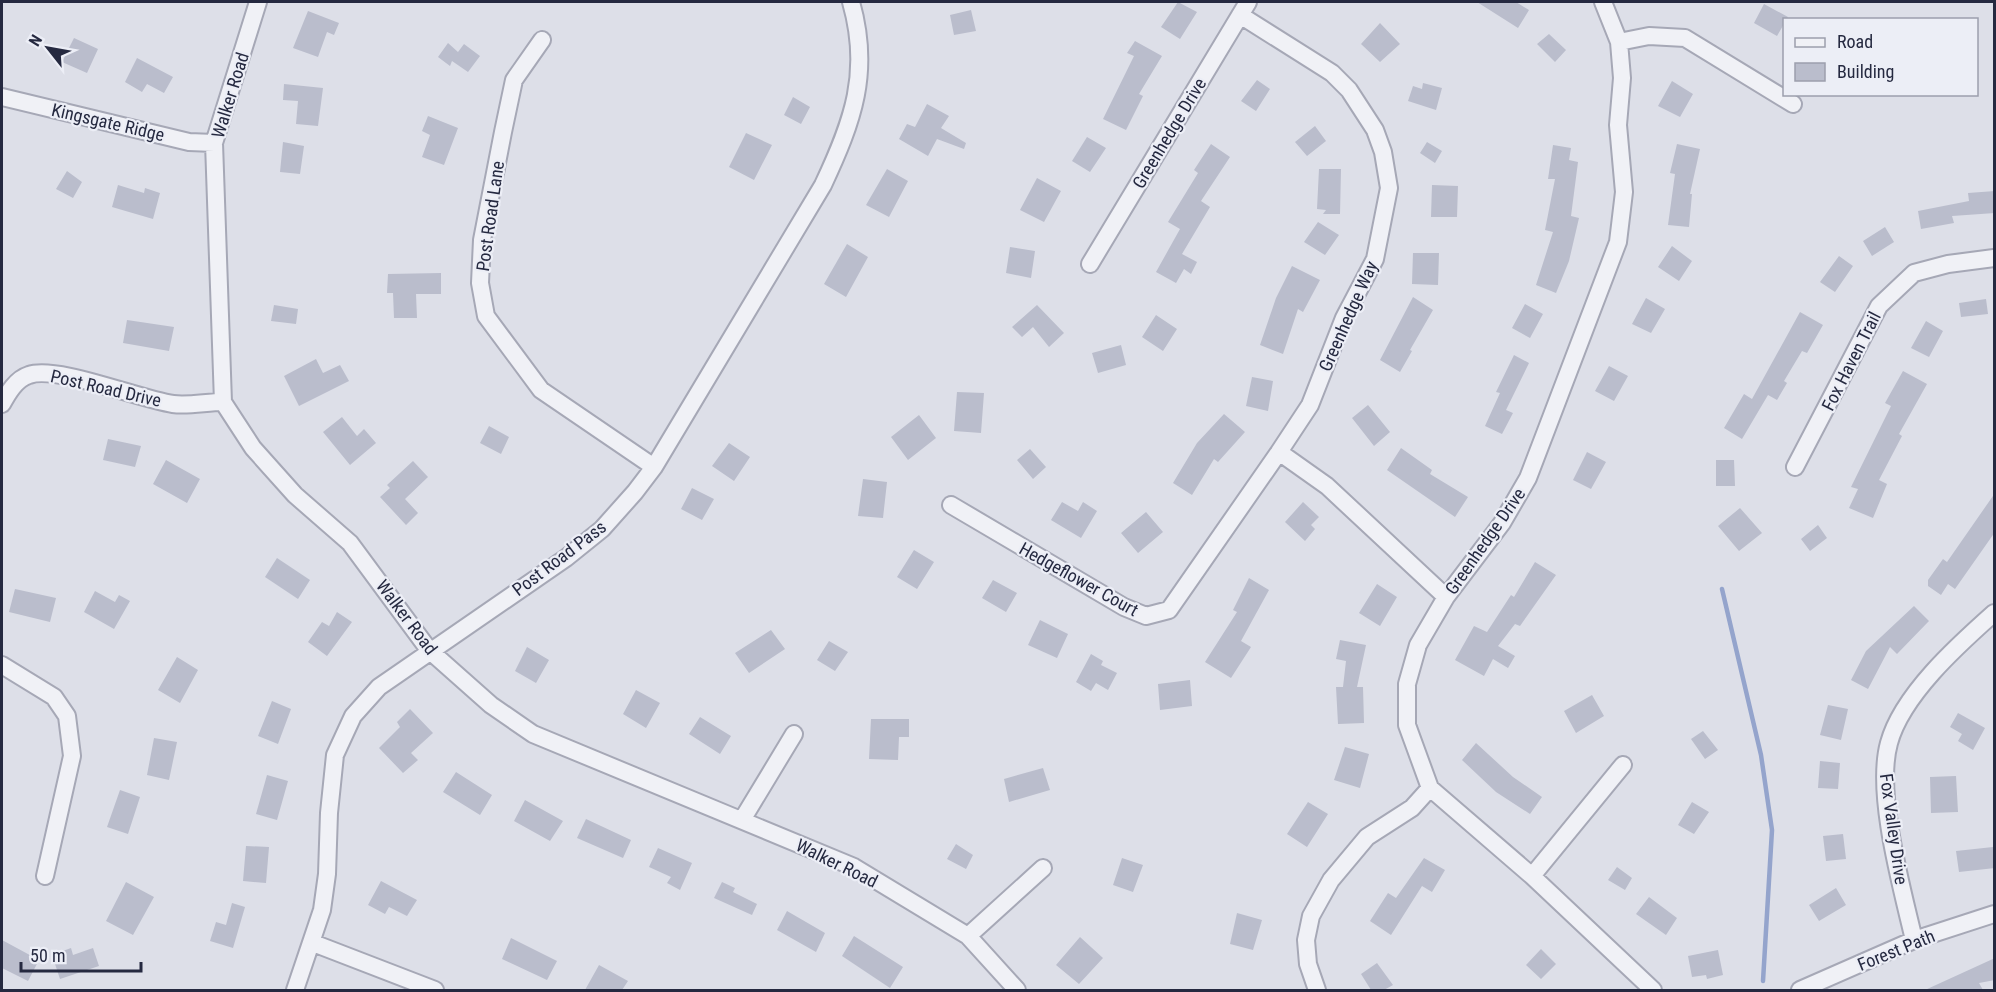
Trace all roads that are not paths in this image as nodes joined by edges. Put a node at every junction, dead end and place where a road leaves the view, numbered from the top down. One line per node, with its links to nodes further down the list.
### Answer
1 (258, 2): 9 (street, Walker Road)
2 (851, 2): 15 (street, Post Road Pass)
3 (1603, 2): 6 (street, Greenhedge Drive)
4 (1244, 8): 11 (street, Greenhedge Drive); 14 (street, Greenhedge Way)
5 (542, 40): 15 (street, Post Road Lane)
6 (1619, 42): 8 (street); 18 (street, Greenhedge Drive)
7 (2, 97): 9 (street, Kingsgate Ridge)
8 (1793, 104)
9 (214, 143): 12 (street, Walker Road)
10 (1995, 258): 16 (street, Fox Haven Trail)
11 (1090, 264)
12 (223, 402): 13 (street, Post Road Drive); 20 (street, Walker Road)
13 (2, 404)
14 (1279, 452): 17 (street, Hedgeflower Court); 18 (street)
15 (654, 467): 20 (street, Post Road Pass)
16 (1795, 467)
17 (951, 505)
18 (1446, 597): 24 (street, Greenhedge Drive)
19 (1995, 613): 31 (street, Fox Valley Drive)
20 (429, 650): 25 (street, Walker Road); 32 (street, Post Road Pass)
21 (2, 665): 27 (street)
22 (794, 734): 25 (street)
23 (1623, 765): 28 (street)
24 (1430, 788): 28 (street, Greenhedge Drive); 36 (street)
25 (742, 820): 30 (street, Walker Road)
26 (1043, 868): 30 (street)
27 (45, 876)
28 (1532, 876): 37 (street, Greenhedge Drive)
29 (1995, 914): 31 (street, Forest Path)
30 (968, 936): 35 (street, Walker Road)
31 (1914, 940): 38 (street, Forest Path)
32 (313, 943): 33 (street, Post Road Pass); 34 (street)
33 (295, 990)
34 (435, 990)
35 (1017, 990)
36 (1317, 990)
37 (1653, 990)
38 (1800, 990)

